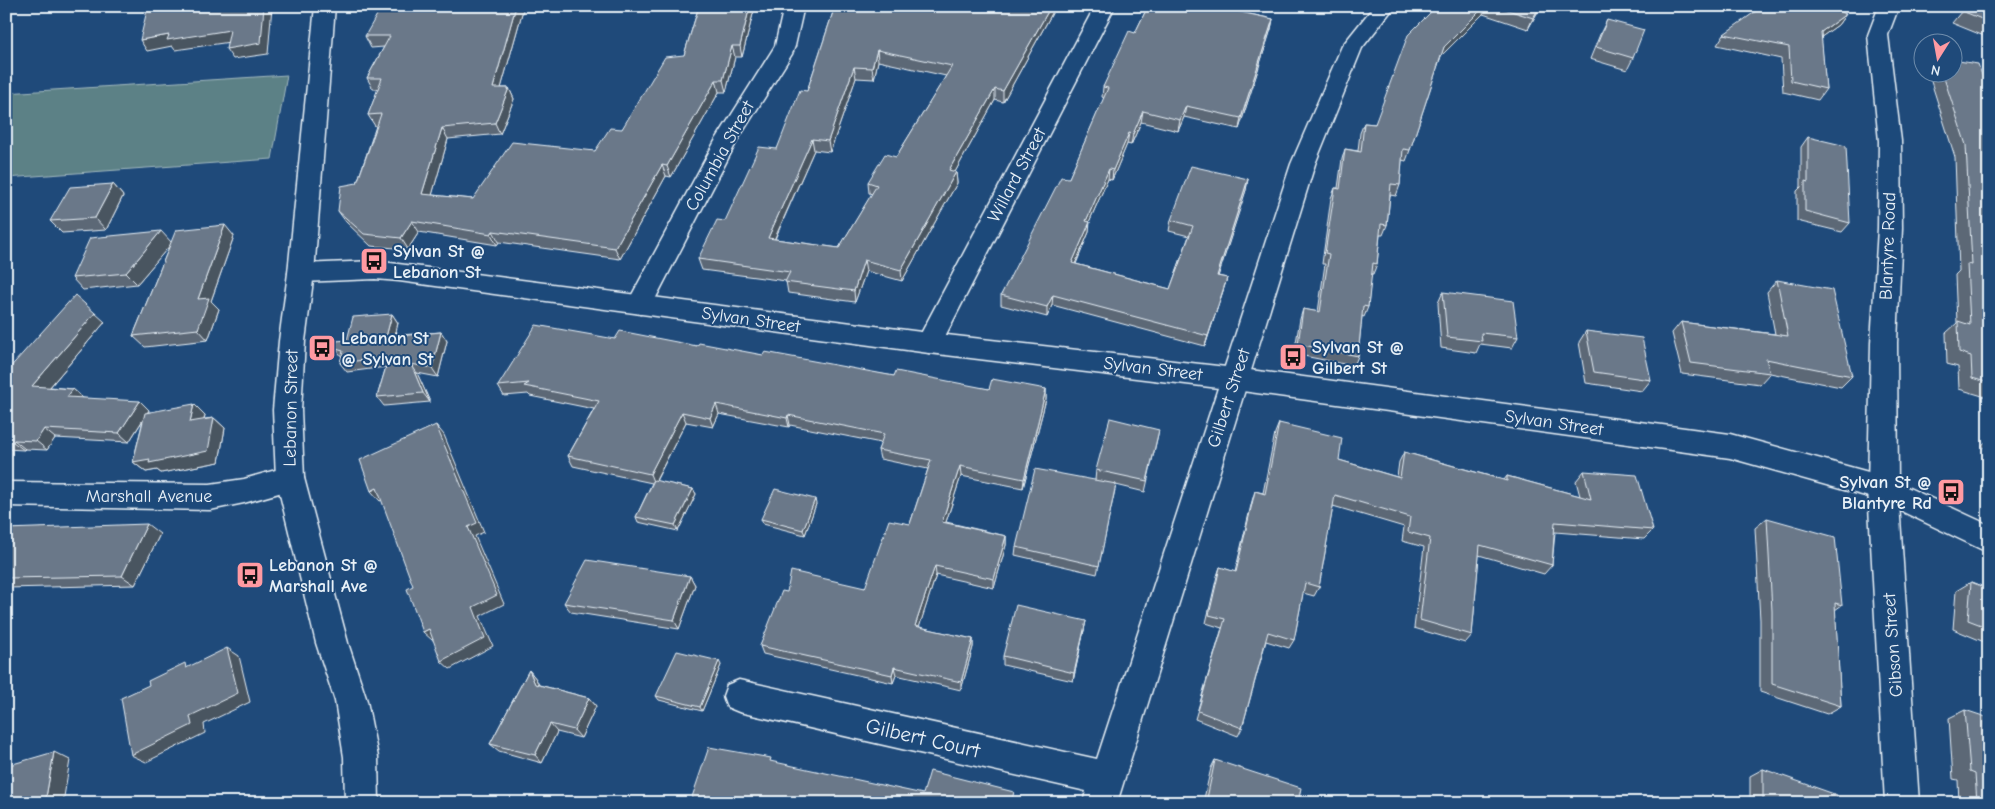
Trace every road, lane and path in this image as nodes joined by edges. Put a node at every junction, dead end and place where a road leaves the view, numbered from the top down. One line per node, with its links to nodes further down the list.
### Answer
1 (325, 6): 6 (street, Lebanon Street)
2 (794, 6): 7 (street, Columbia Street)
3 (1105, 6): 8 (street, Willard Street)
4 (1386, 6): 9 (street, Gilbert Street)
5 (1889, 6): 11 (street, Blantyre Road)
6 (301, 273): 7 (street, Sylvan Street); 10 (street, Lebanon Street)
7 (640, 304): 8 (street, Sylvan Street)
8 (929, 343): 9 (street, Sylvan Street)
9 (1235, 379): 11 (street, Sylvan Street); 15 (street, Gilbert Street)
10 (290, 478): 12 (street, Marshall Avenue); 16 (street, Lebanon Street)
11 (1883, 488): 13 (street, Sylvan Street); 17 (street, Gibson Street)
12 (6, 494)
13 (1989, 540)
14 (739, 696): 15 (street, Gilbert Court)
15 (1104, 791)
16 (362, 803)
17 (1902, 803)

